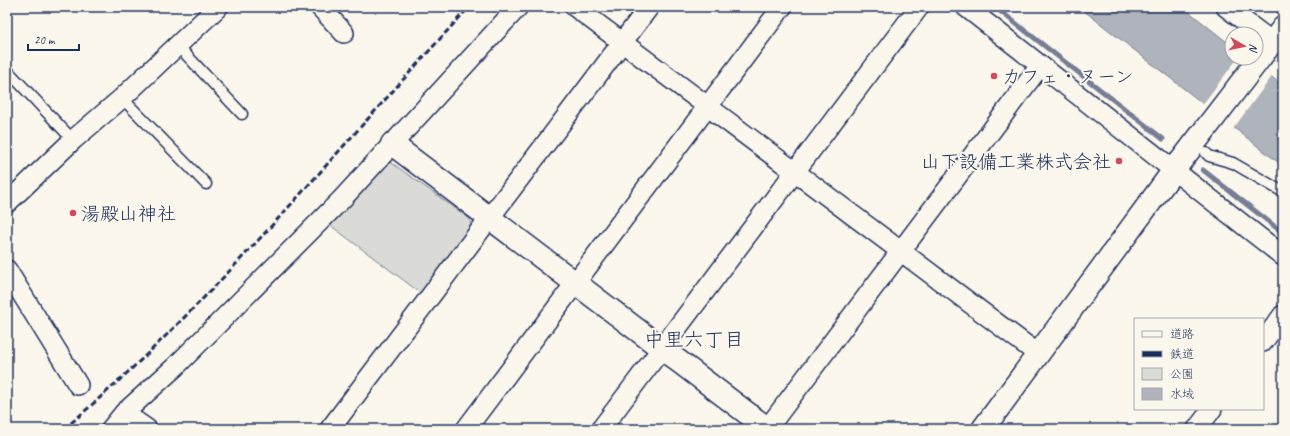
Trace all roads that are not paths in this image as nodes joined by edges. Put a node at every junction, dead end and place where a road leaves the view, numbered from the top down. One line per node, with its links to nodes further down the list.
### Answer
1 (218, 7): 13 (street)
2 (320, 7): 10 (street)
3 (518, 7): 20 (street)
4 (574, 7): 11 (street)
5 (649, 7): 11 (street)
6 (782, 7): 17 (street)
7 (919, 7): 23 (street)
8 (966, 7): 14 (street)
9 (1226, 7): 12 (street)
10 (344, 33)
11 (622, 43): 17 (street); 27 (street)
12 (1275, 44): 22 (street)
13 (178, 46): 16 (street); 18 (lane)
14 (1040, 66): 22 (street); 28 (street)
15 (7, 70): 19 (lane)
16 (122, 98): 19 (street); 24 (lane)
17 (708, 106): 23 (street); 31 (street)
18 (242, 114)
19 (73, 140): 26 (street)
20 (392, 144): 27 (street); 38 (street)
21 (1206, 153): 25 (lane)
22 (1174, 170): 29 (street); 35 (street)
23 (793, 172): 28 (street); 34 (street)
24 (206, 184)
25 (1283, 192)
26 (7, 203)
27 (489, 218): 31 (street); 41 (street)
28 (901, 252): 35 (street); 44 (street)
29 (1283, 256)
30 (7, 270): 36 (street)
31 (575, 283): 34 (street); 42 (street)
32 (1283, 315): 33 (street)
33 (1264, 341)
34 (662, 348): 43 (street); 44 (street)
35 (1038, 354): 45 (street)
36 (78, 385)
37 (1211, 410): 46 (street)
38 (124, 412): 39 (street); 40 (street)
39 (111, 429)
40 (147, 429)
41 (330, 429)
42 (466, 429)
43 (601, 429)
44 (767, 429)
45 (983, 429)
46 (1197, 429)

